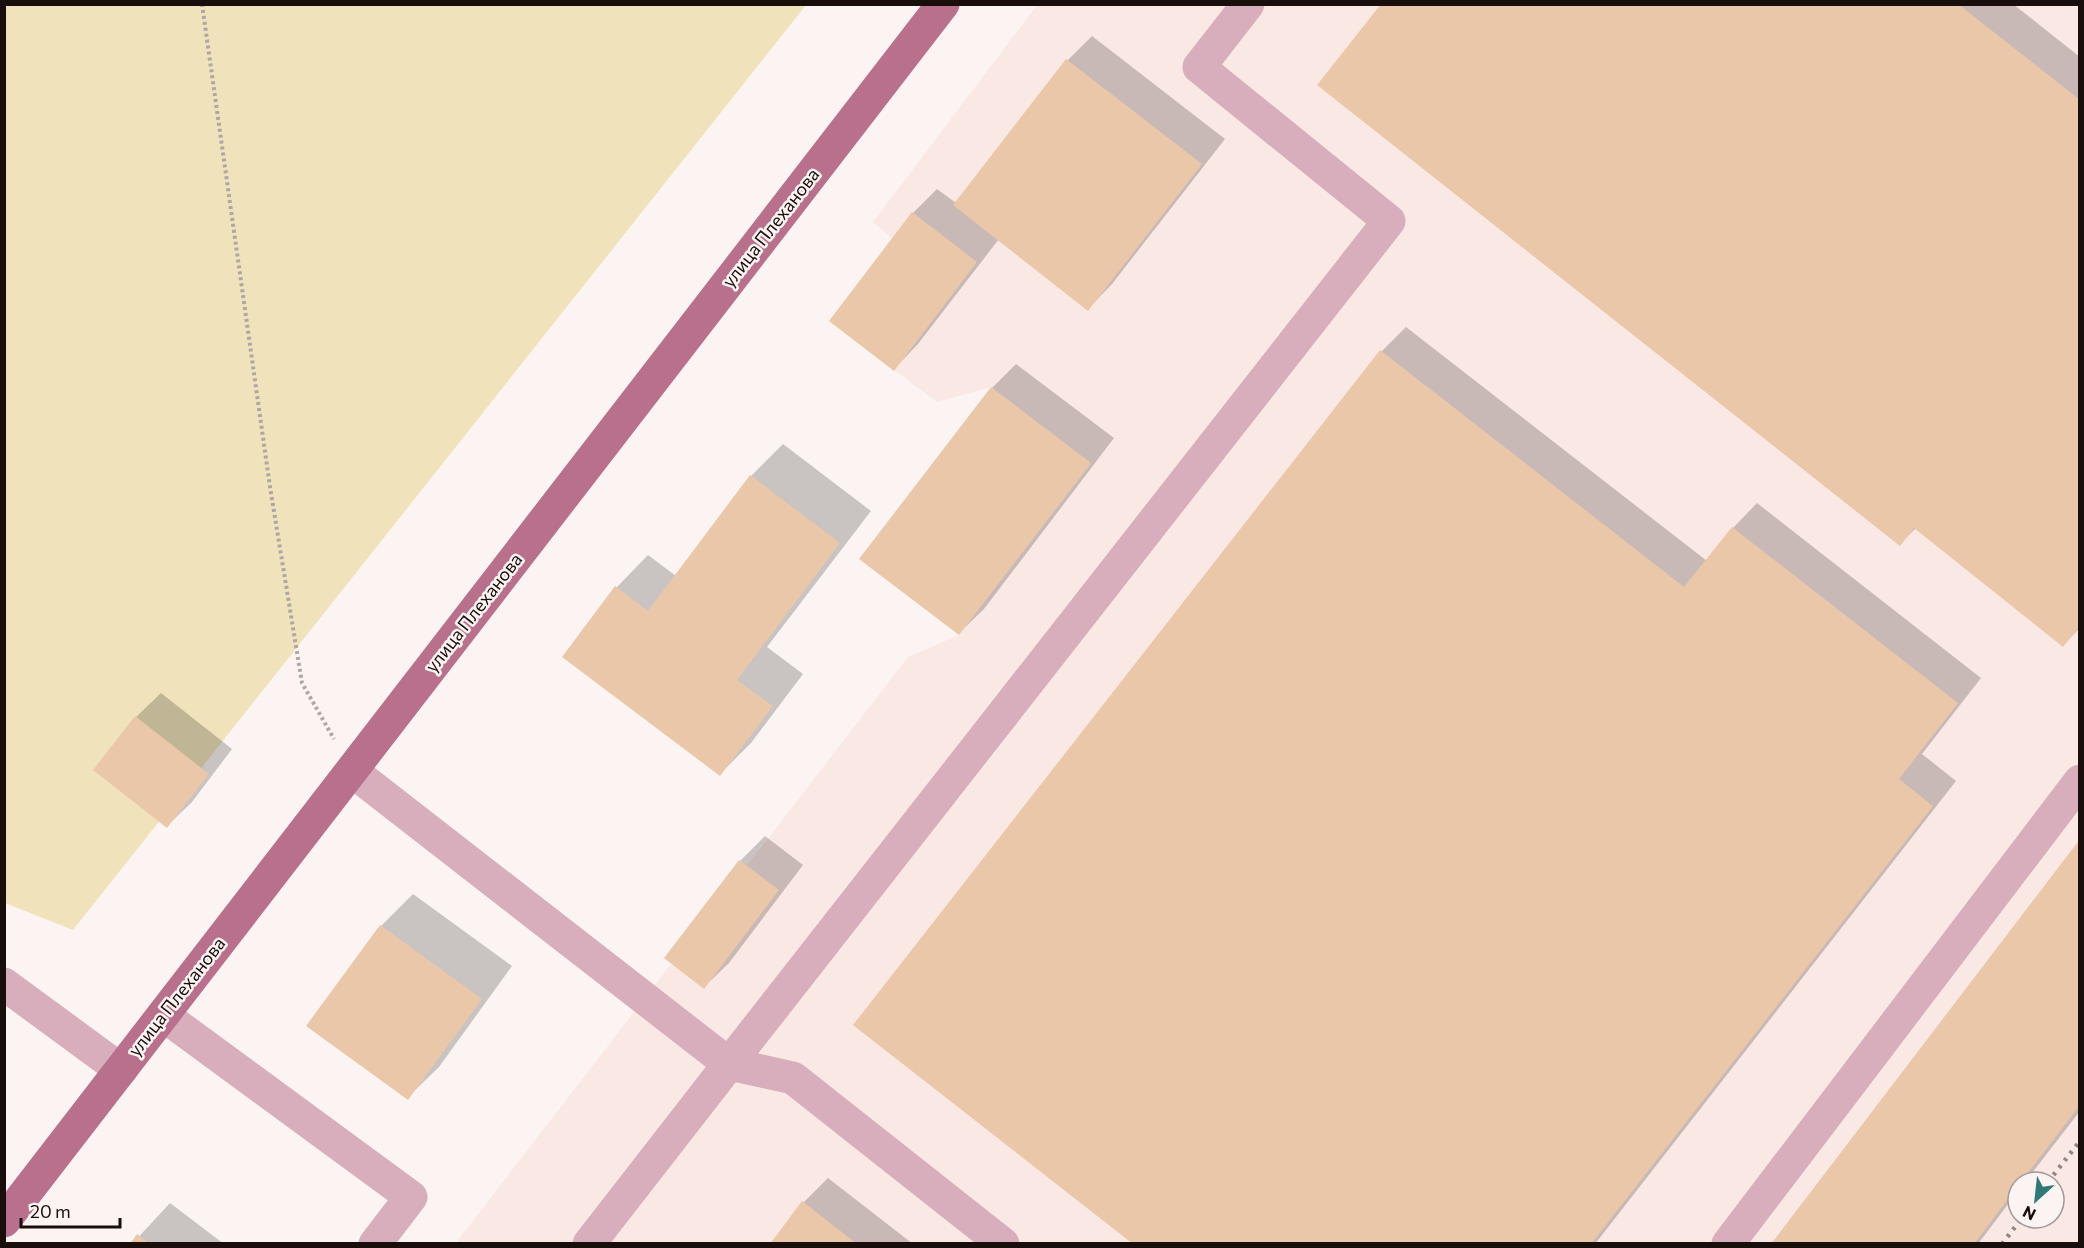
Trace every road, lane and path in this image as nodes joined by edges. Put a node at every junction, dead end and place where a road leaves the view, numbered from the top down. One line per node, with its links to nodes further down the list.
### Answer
1 (202, 4): 4 (path)
2 (943, 4): 4 (main road, улица Плеханова)
3 (1248, 4): 8 (lane)
4 (352, 771): 7 (main road, улица Плеханова); 8 (lane)
5 (2079, 781): 14 (lane)
6 (4, 984): 9 (lane)
7 (163, 1016): 9 (main road, улица Плеханова); 11 (lane)
8 (729, 1064): 12 (lane); 13 (lane)
9 (121, 1070): 10 (main road, улица Плеханова)
10 (4, 1221)
11 (375, 1244)
12 (589, 1244)
13 (1003, 1244)
14 (1728, 1244)

